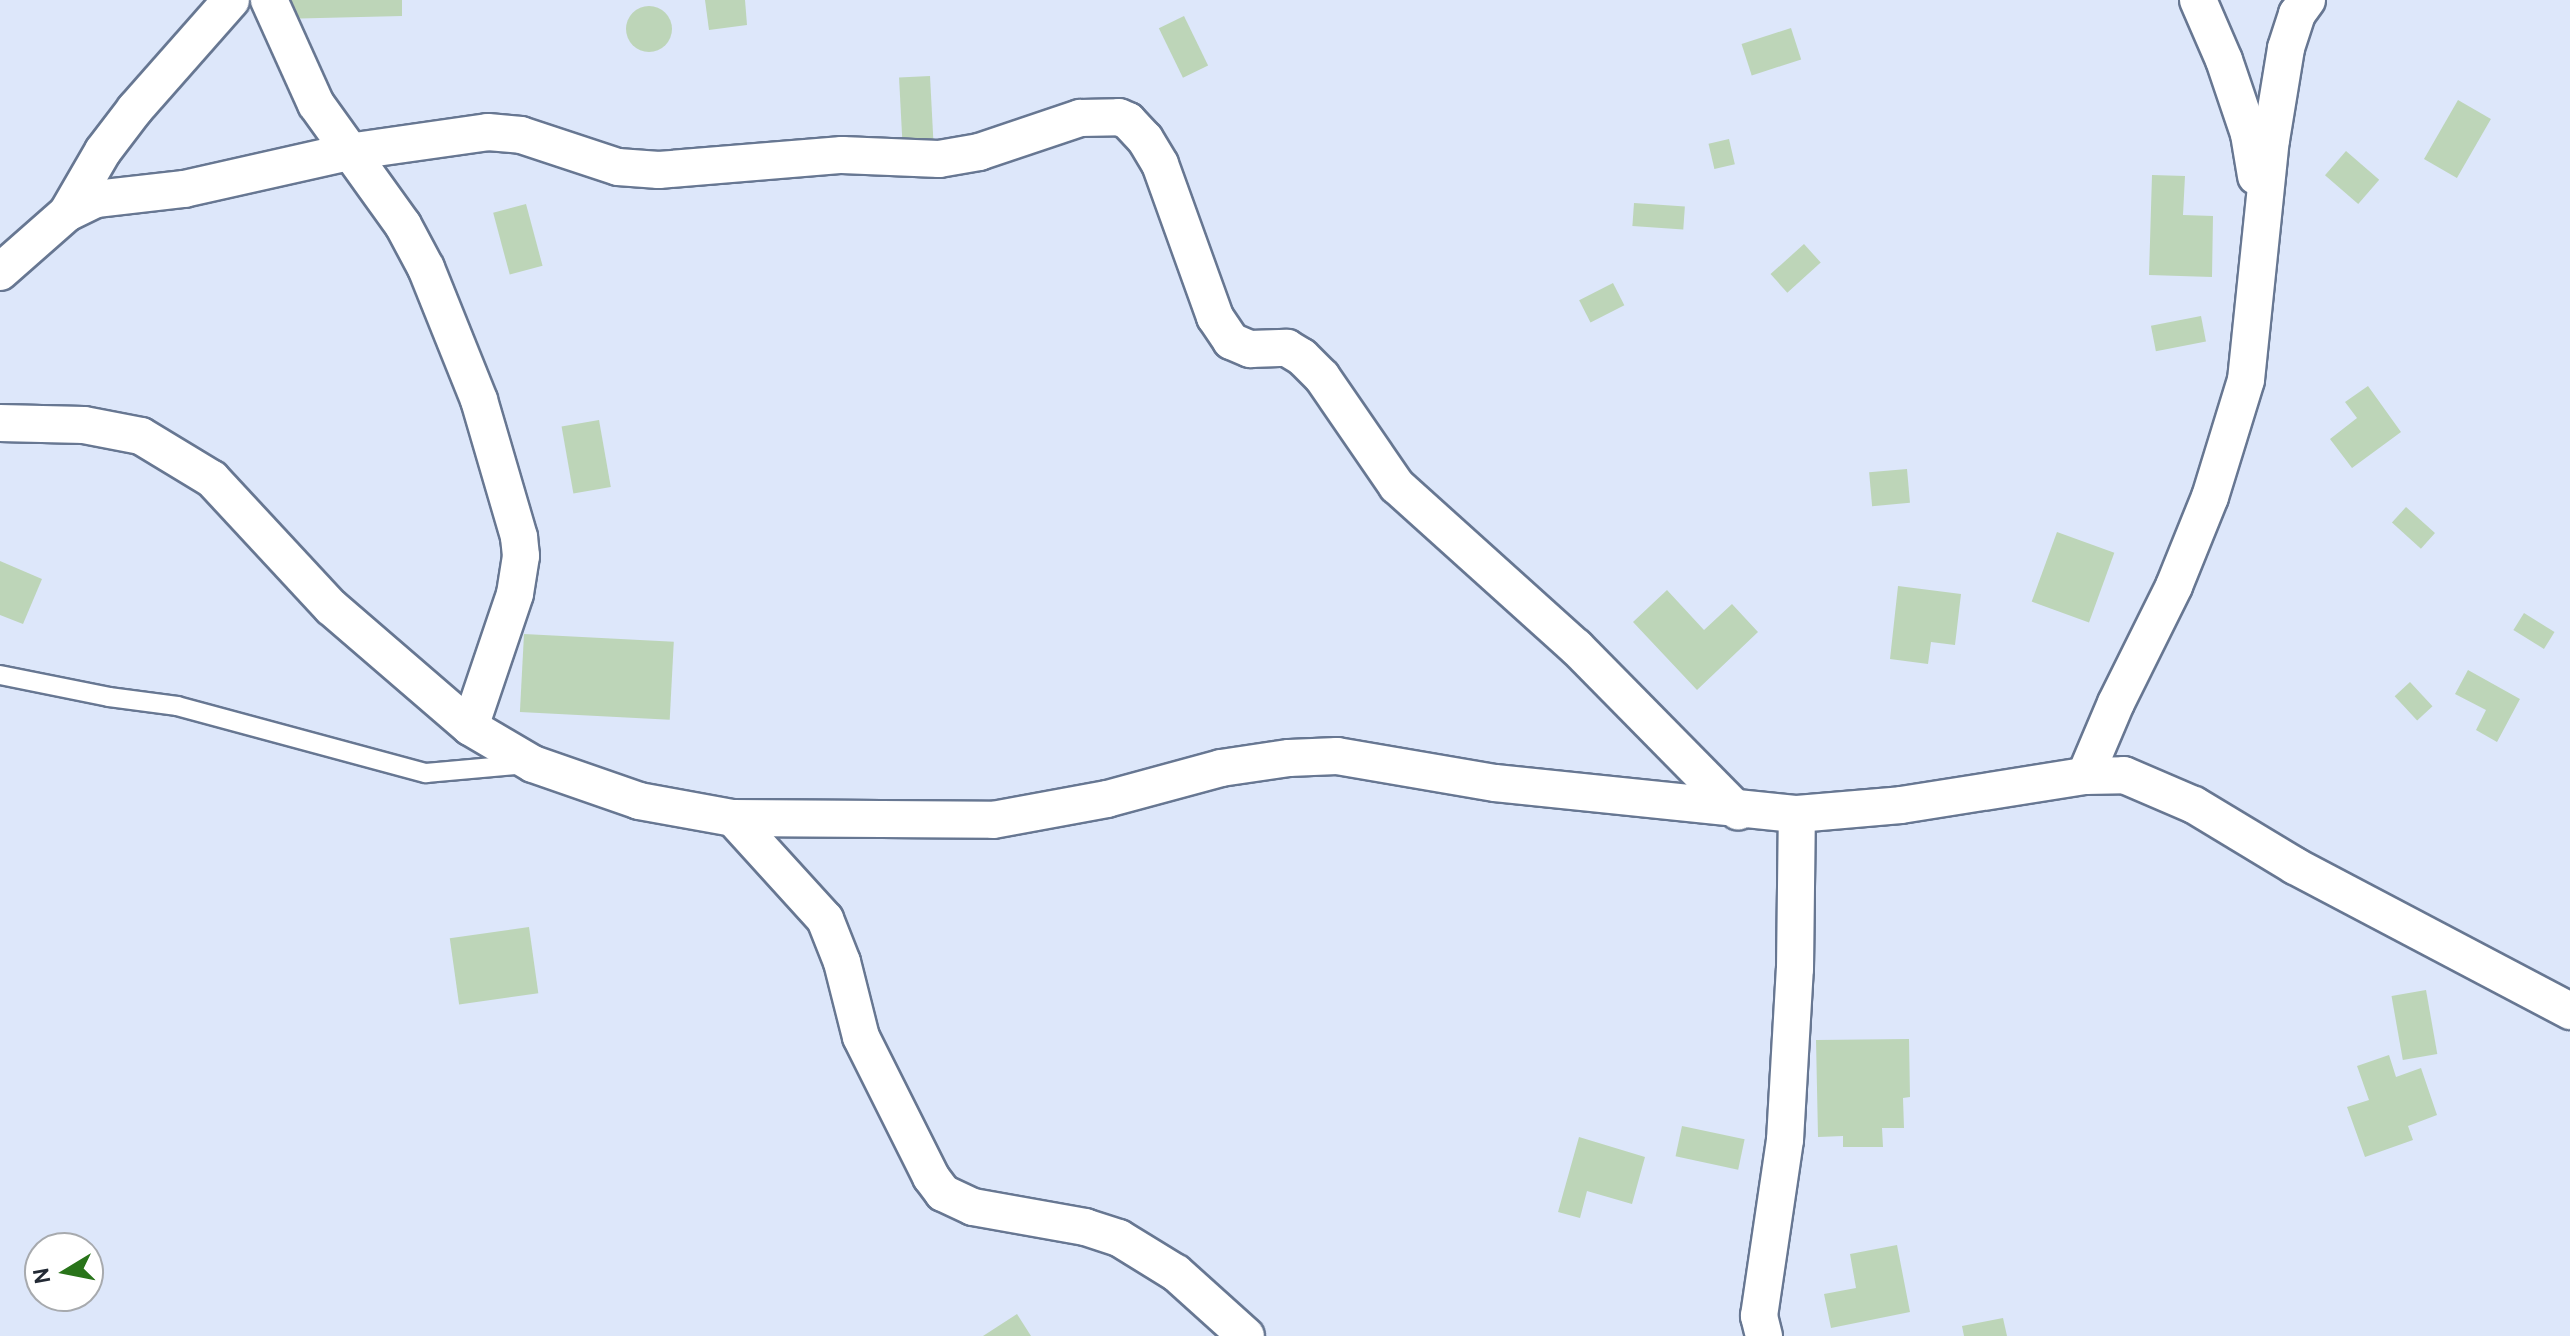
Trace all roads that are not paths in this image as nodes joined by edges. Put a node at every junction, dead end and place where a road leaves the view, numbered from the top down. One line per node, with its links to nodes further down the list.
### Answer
1 (231, 0): 6 (street)
2 (269, 0): 5 (street)
3 (2198, 0): 7 (street)
4 (2307, 0): 7 (street)
5 (348, 152): 6 (street); 11 (street); 14 (street)
6 (67, 213): 8 (street)
7 (2263, 217): 13 (street)
8 (0, 272)
9 (0, 423): 11 (street)
10 (0, 675): 12 (lane)
11 (470, 727): 12 (street)
12 (533, 764): 16 (street)
13 (2085, 776): 15 (street); 17 (street)
14 (1738, 811): 15 (street); 16 (street)
15 (1797, 814): 19 (street)
16 (733, 818): 18 (street)
17 (2570, 1011)
18 (1246, 1336)
19 (1764, 1336)

